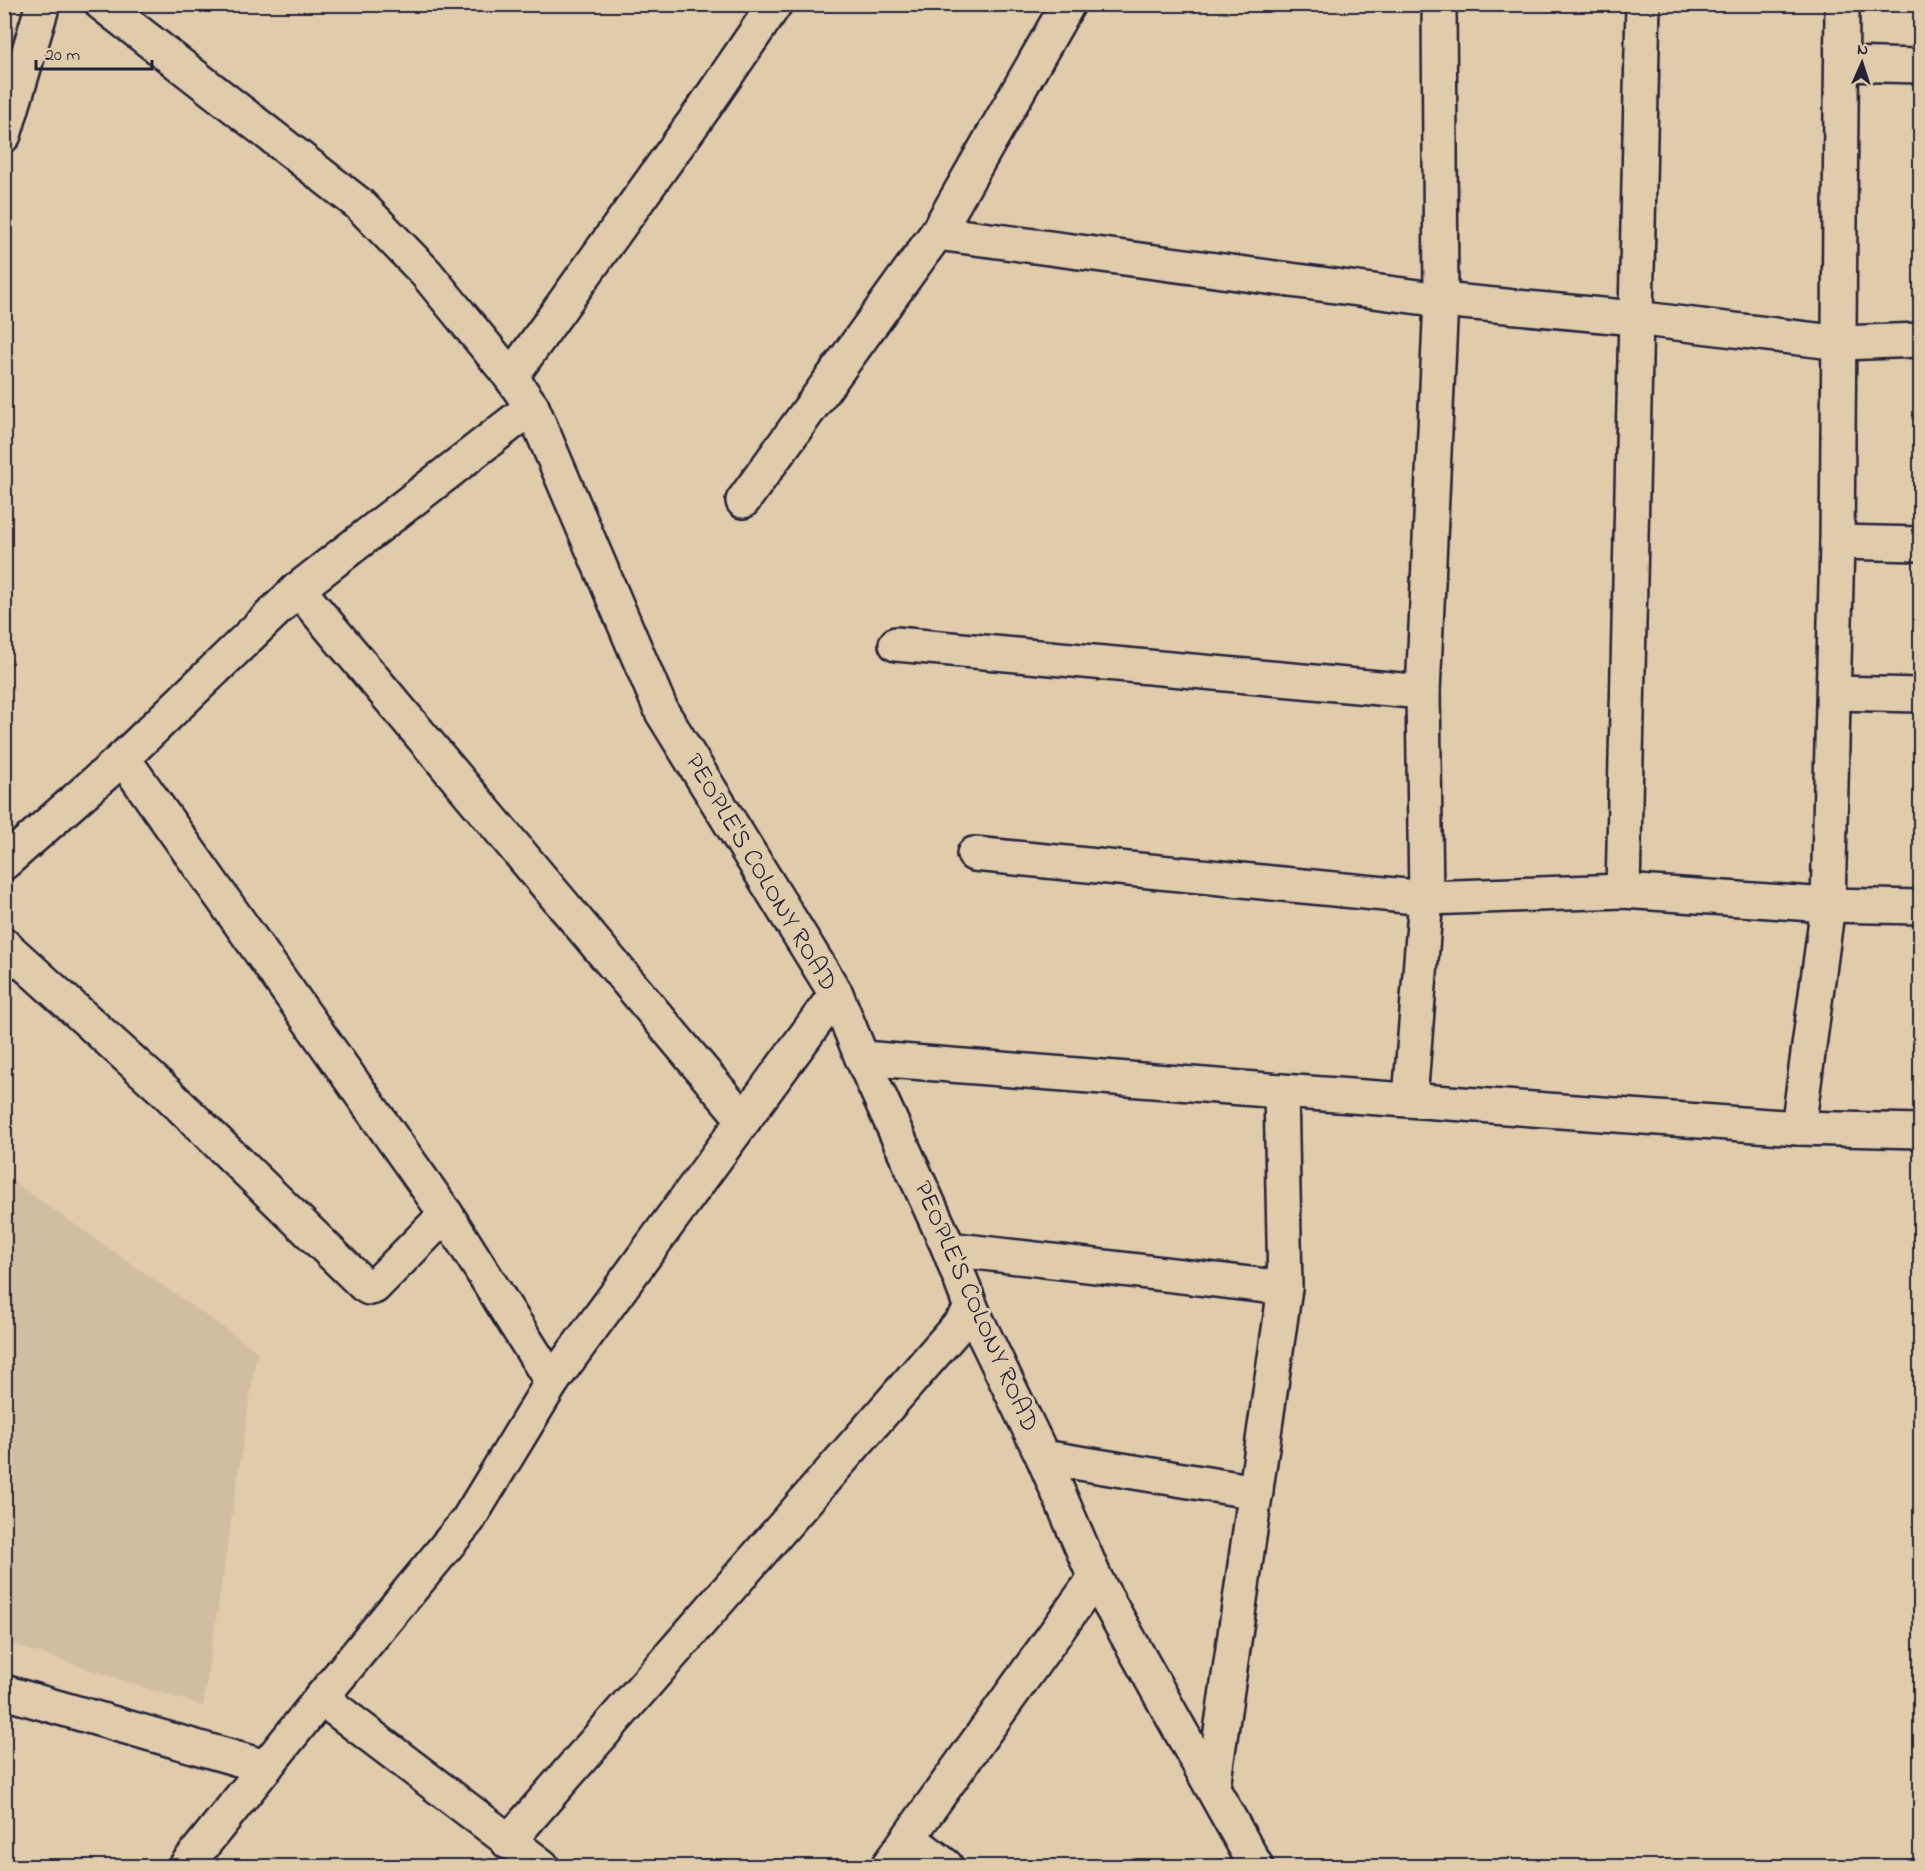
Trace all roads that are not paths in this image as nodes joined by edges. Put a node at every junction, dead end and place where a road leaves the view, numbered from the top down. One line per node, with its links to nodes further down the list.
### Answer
1 (43, 4): 10 (street)
2 (102, 4): 16 (street, PEOPLE'S COLONY ROAD)
3 (775, 4): 16 (street)
4 (1068, 4): 11 (street)
5 (1643, 4): 13 (street)
6 (1842, 4): 8 (street)
7 (1431, 5): 12 (street)
8 (1842, 64): 9 (street); 15 (street)
9 (1920, 66)
10 (4, 135)
11 (937, 233): 12 (street); 18 (street)
12 (1442, 300): 13 (street); 23 (street)
13 (1635, 318): 15 (street); 29 (street)
14 (1920, 340): 15 (street)
15 (1840, 343): 19 (street)
16 (511, 377): 17 (street, PEOPLE'S COLONY ROAD)
17 (532, 407): 21 (street); 34 (street, PEOPLE'S COLONY ROAD)
18 (743, 501)
19 (1837, 542): 20 (street); 24 (street)
20 (1920, 544)
21 (298, 589): 26 (street); 38 (street)
22 (896, 644): 23 (street)
23 (1423, 692): 30 (street)
24 (1834, 693): 25 (street); 31 (street)
25 (1920, 695)
26 (123, 758): 28 (street); 41 (street)
27 (974, 854): 30 (street)
28 (4, 863)
29 (1623, 891): 30 (street); 31 (street)
30 (1426, 898): 37 (street)
31 (1828, 905): 32 (street); 39 (street)
32 (1920, 907)
33 (4, 945): 41 (street)
34 (836, 994): 35 (street, PEOPLE'S COLONY ROAD); 38 (street)
35 (862, 1058): 36 (street); 42 (street, PEOPLE'S COLONY ROAD)
36 (1281, 1091): 37 (street); 43 (street)
37 (1410, 1099): 39 (street)
38 (744, 1120): 45 (street)
39 (1798, 1128): 40 (street)
40 (1920, 1131)
41 (446, 1214): 45 (street)
42 (949, 1249): 43 (street); 44 (street, PEOPLE'S COLONY ROAD)
43 (1285, 1288): 47 (street)
44 (972, 1310): 46 (street, PEOPLE'S COLONY ROAD); 54 (street)
45 (552, 1382): 50 (street)
46 (1043, 1457): 47 (street); 48 (street, PEOPLE'S COLONY ROAD)
47 (1256, 1492): 52 (street)
48 (1095, 1578): 52 (street, PEOPLE'S COLONY ROAD); 53 (street)
49 (4, 1692): 51 (street)
50 (321, 1698): 51 (street); 54 (street)
51 (266, 1767): 55 (street)
52 (1213, 1787): 59 (street, PEOPLE'S COLONY ROAD)
53 (909, 1838): 57 (street); 58 (street)
54 (508, 1842): 56 (street)
55 (186, 1866)
56 (540, 1866)
57 (888, 1866)
58 (946, 1866)
59 (1256, 1866)

